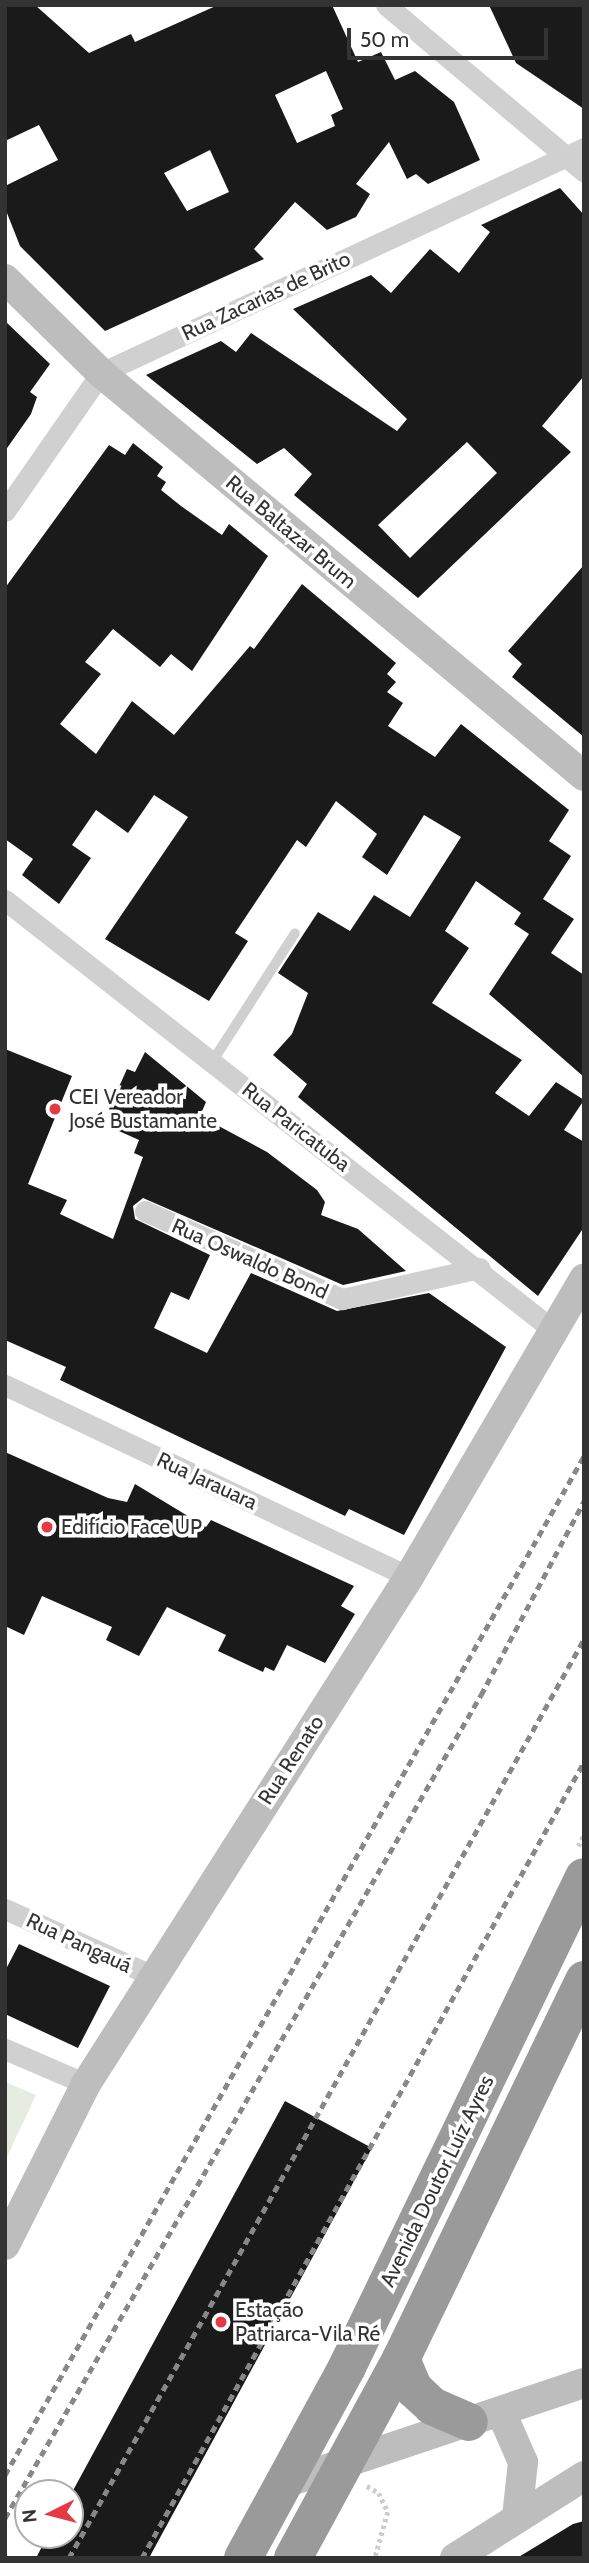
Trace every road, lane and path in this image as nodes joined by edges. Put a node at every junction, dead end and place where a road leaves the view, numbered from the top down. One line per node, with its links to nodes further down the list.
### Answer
1 (386, 5): 3 (street)
2 (584, 148): 3 (street, Rua Zacarias de Brito)
3 (563, 157): 4 (street); 6 (street, Rua Zacarias de Brito)
4 (584, 172)
5 (5, 279): 6 (street, Rua Baltazar Brum)
6 (101, 373): 7 (street); 8 (street, Rua Baltazar Brum)
7 (5, 511)
8 (584, 776)
9 (5, 900): 11 (street, Rua Paricatuba)
10 (295, 933): 11 (lane)
11 (212, 1062): 13 (street, Rua Paricatuba)
12 (145, 1211): 13 (street, Rua Oswaldo Bond)
13 (480, 1268): 15 (street, Rua Paricatuba)
14 (584, 1279): 15 (street, Rua Renato)
15 (552, 1329): 17 (street, Rua Renato)
16 (5, 1385): 17 (street, Rua Jarauara)
17 (409, 1577): 20 (street, Rua Renato)
18 (584, 1877): 30 (highway, Avenida Doutor Luíz Ayres)
19 (5, 1909): 20 (street, Rua Pangauá)
20 (153, 1976): 23 (street, Rua Renato)
21 (584, 1980): 25 (highway)
22 (5, 2049): 23 (street)
23 (86, 2084): 24 (street, Rua Renato)
24 (5, 2245)
25 (401, 2359): 27 (highway); 28 (highway)
26 (584, 2383): 27 (street)
27 (485, 2417): 28 (street); 31 (street)
28 (345, 2466): 30 (street); 33 (highway); 34 (path)
29 (584, 2476): 31 (street)
30 (285, 2483): 32 (highway, Avenida Doutor Luíz Ayres)
31 (517, 2517): 35 (street)
32 (243, 2558)
33 (293, 2558)
34 (375, 2558)
35 (455, 2558)

